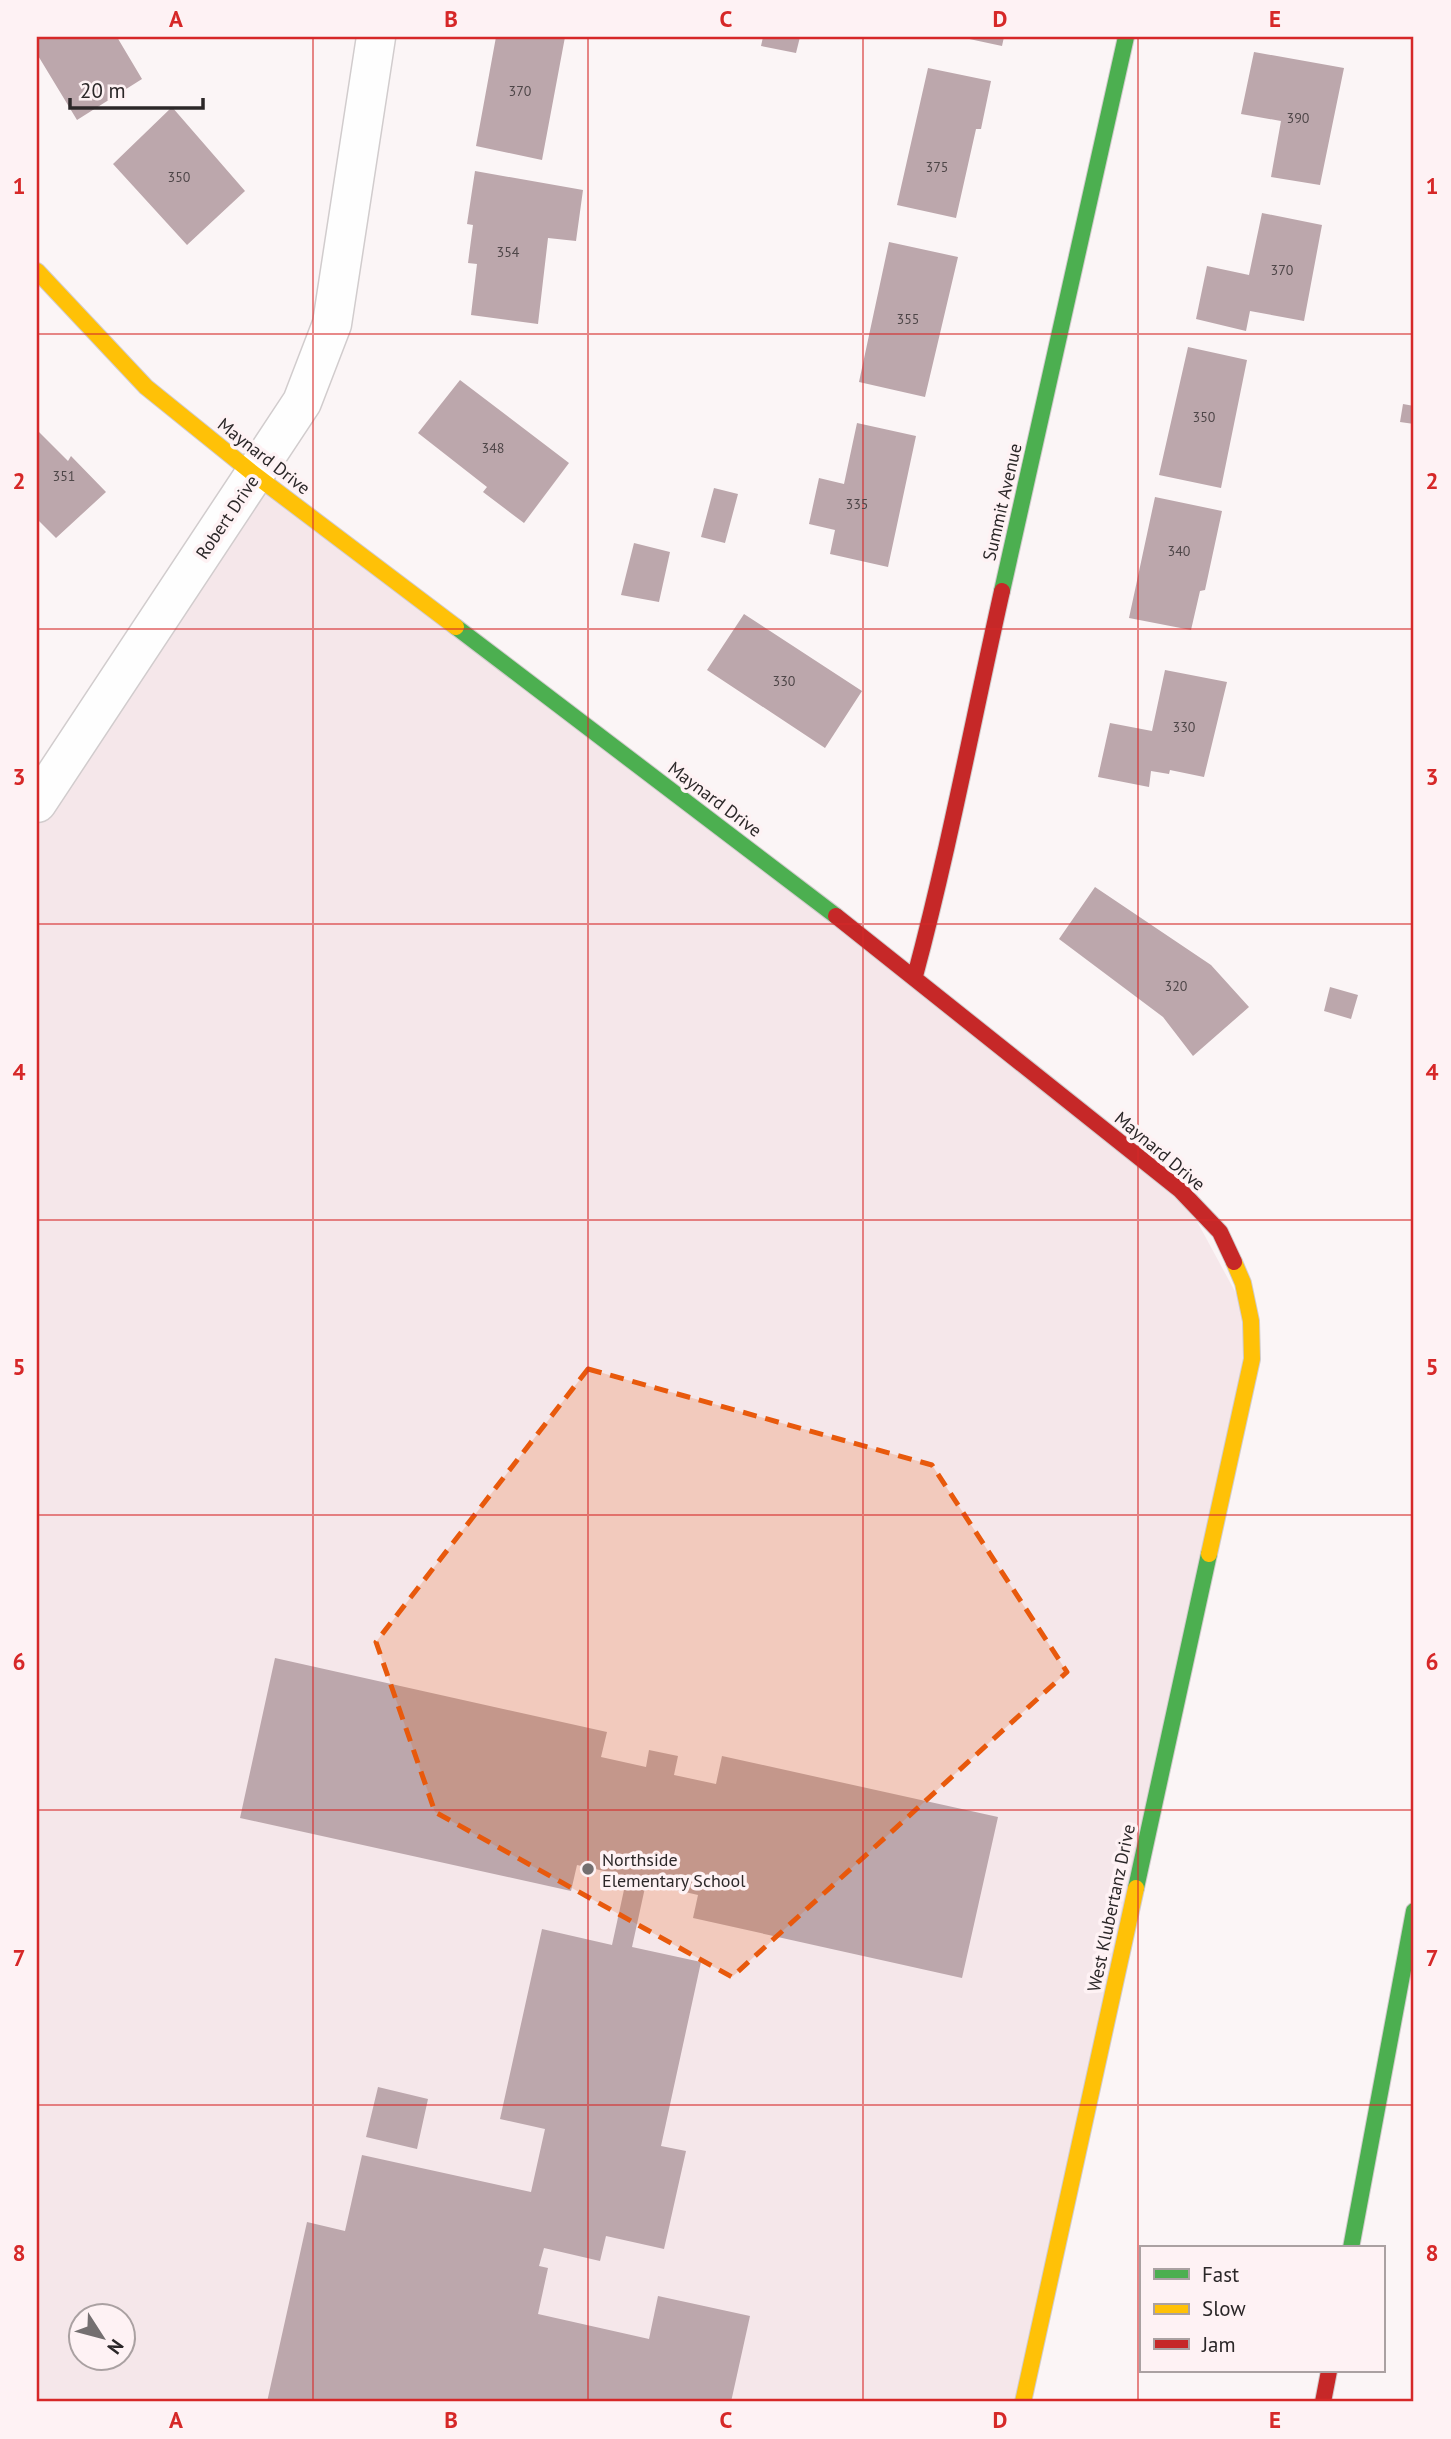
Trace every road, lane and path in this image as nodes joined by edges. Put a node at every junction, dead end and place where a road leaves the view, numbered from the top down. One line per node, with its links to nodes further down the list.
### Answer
1 (376, 37): 4 (street, Robert Drive)
2 (1126, 37): 6 (main road, Summit Avenue)
3 (37, 271): 4 (main road, Maynard Drive)
4 (255, 475): 5 (street, Robert Drive); 6 (main road, Maynard Drive)
5 (37, 803)
6 (915, 976): 7 (main road, Maynard Drive)
7 (1238, 1421): 11 (main road, West Klubertanz Drive)
8 (1414, 1910): 9 (main road)
9 (1351, 2246)
10 (1329, 2372): 12 (main road)
11 (1023, 2402)
12 (1323, 2402)

